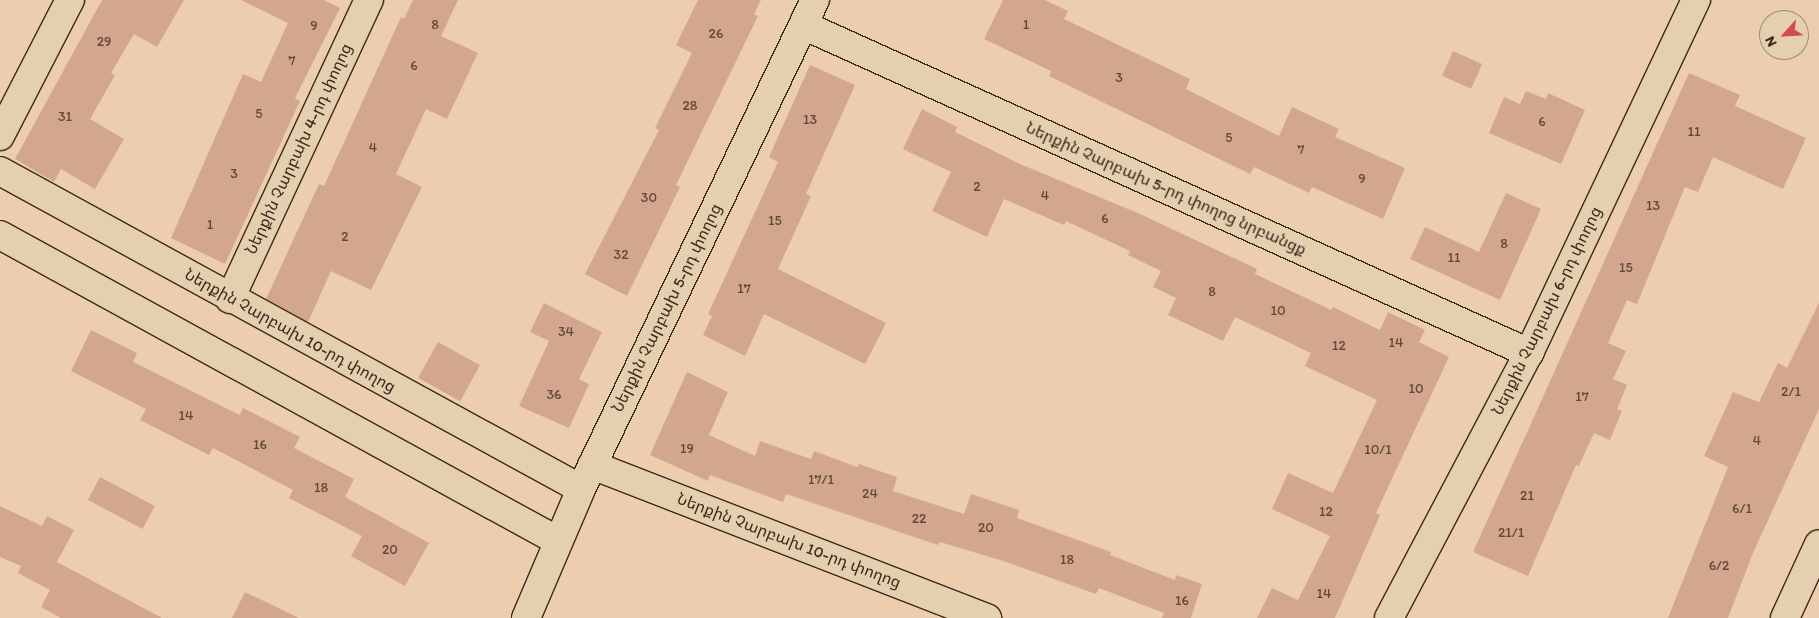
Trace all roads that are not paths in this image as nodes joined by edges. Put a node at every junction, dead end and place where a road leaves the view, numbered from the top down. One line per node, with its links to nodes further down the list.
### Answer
1 (70, 0): 6 (street)
2 (369, 0): 9 (street, Ներքին Չարբախ 4-րդ փողոց)
3 (815, 0): 5 (street, Ներքին Չարբախ 5-րդ փողոց)
4 (1696, 0): 10 (street, Ներքին Չարբախ 6-րդ փողոց)
5 (803, 25): 10 (street, Ներքին Չարբախ 5-րդ փողոց նրբանցք); 11 (street, Ներքին Չարբախ 5-րդ փողոց)
6 (0, 136)
7 (0, 171): 9 (street, Ներքին Չարբախ 10-րդ փողոց)
8 (0, 235): 12 (street)
9 (230, 298): 11 (street, Ներքին Չարբախ 10-րդ փողոց)
10 (1529, 353): 16 (street, Ներքին Չարբախ 6-րդ փողոց)
11 (586, 477): 12 (street, Ներքին Չարբախ 5-րդ փողոց); 15 (street, Ներքին Չարբախ 10-րդ փողոց)
12 (558, 541): 14 (street, Ներքին Չարբախ 5-րդ փողոց)
13 (1819, 544): 17 (street)
14 (526, 618)
15 (986, 618)
16 (1390, 618)
17 (1785, 618)

